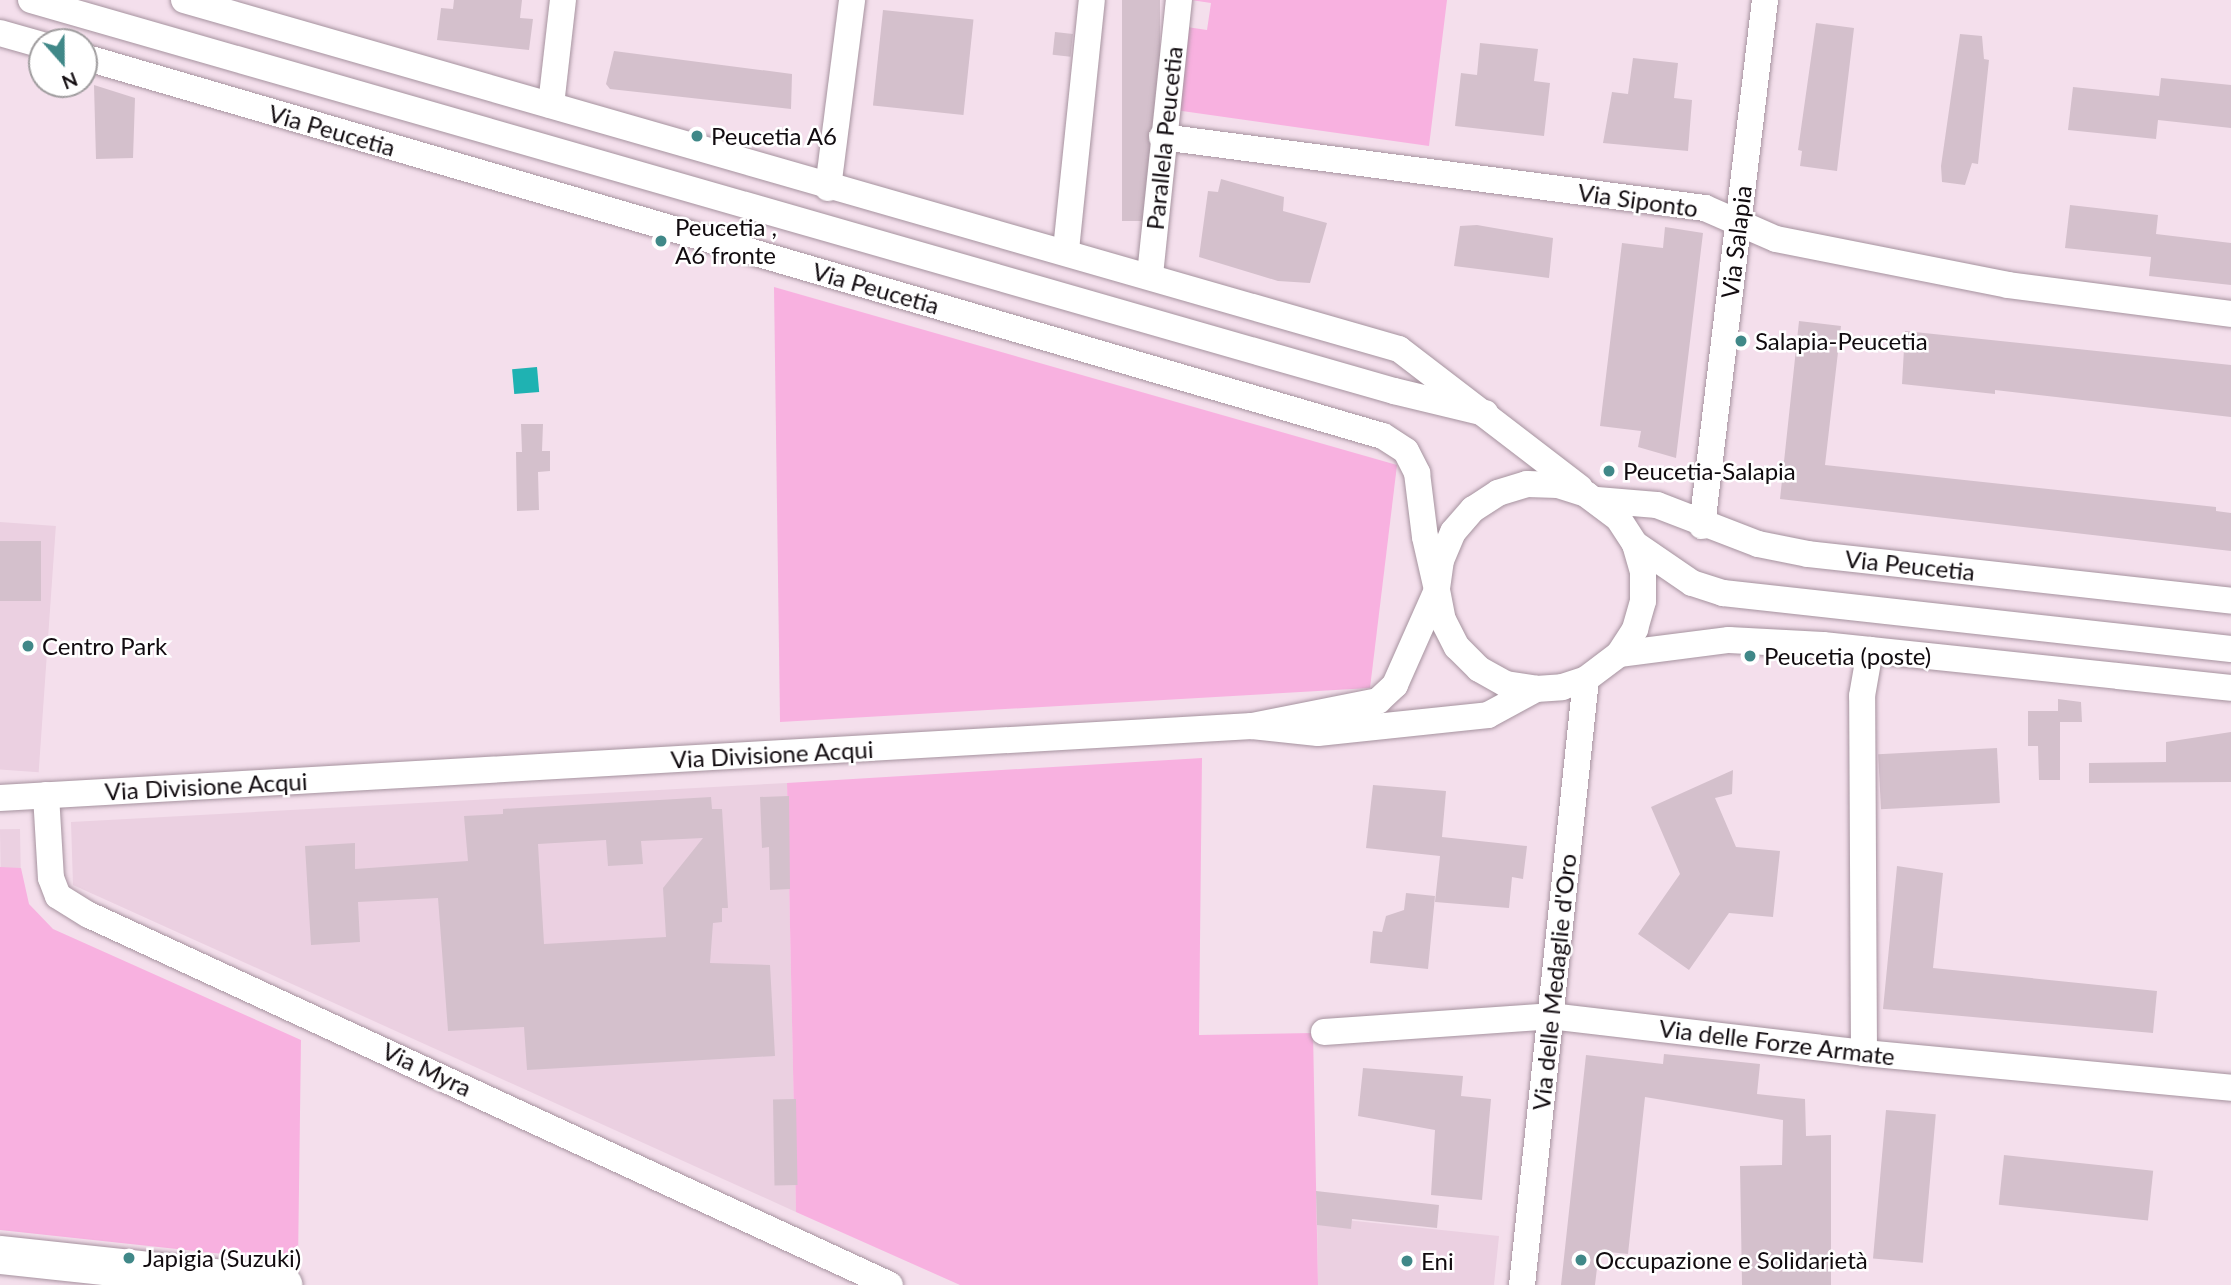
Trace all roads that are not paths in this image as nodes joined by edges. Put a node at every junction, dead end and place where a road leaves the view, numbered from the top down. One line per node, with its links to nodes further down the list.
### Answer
1 (31, 0): 12 (street, Via Peucetia)
2 (184, 0): 10 (street, Via Peucetia)
3 (563, 0): 13 (street)
4 (852, 0): 15 (street)
5 (1092, 0): 17 (street)
6 (1179, 0): 14 (street, Parallela Peucetia)
7 (1765, 0): 16 (street, Via Salapia)
8 (0, 33): 9 (street)
9 (28, 41)
10 (371, 56): 12 (street); 13 (street, Via Peucetia)
11 (98, 61): 24 (street, Via Peucetia)
12 (300, 78): 20 (street, Via Peucetia)
13 (551, 105): 15 (street, Via Peucetia)
14 (1162, 137): 16 (street, Via Siponto); 18 (street, Parallela Peucetia)
15 (828, 188): 17 (street, Via Peucetia)
16 (1739, 222): 19 (street, Via Siponto); 22 (street, Via Salapia)
17 (1066, 250): 18 (street, Via Peucetia)
18 (1150, 275): 20 (street, Via Peucetia)
19 (2231, 314)
20 (1485, 413): 21 (street, Via Peucetia)
21 (1592, 497): 22 (street, Via Peucetia); 23 (street, Via Peucetia); 24 (street, Via Peucetia)
22 (1702, 526): 25 (street, Via Peucetia)
23 (1635, 544): 26 (street); 28 (street, Via Peucetia)
24 (1437, 590): 31 (street, Via Peucetia); 32 (street, Via Peucetia)
25 (2231, 601)
26 (2231, 649)
27 (1870, 650): 28 (street, Via Peucetia); 30 (street, Via Peucetia); 37 (street)
28 (1619, 654): 29 (street, Via Peucetia)
29 (1586, 679): 31 (street, Via Peucetia); 35 (street, Via delle Medaglie d'Oro)
30 (2231, 688)
31 (1536, 689): 32 (street, Via Divisione Acqui)
32 (1252, 726): 33 (street, Via Divisione Acqui)
33 (46, 795): 34 (street, Via Divisione Acqui); 41 (street, Via Myra)
34 (0, 798)
35 (1550, 1016): 36 (street, Via delle Forze Armate); 37 (street, Via delle Forze Armate); 42 (street, Via delle Medaglie d'Oro)
36 (1324, 1032)
37 (1864, 1053): 38 (street, Via delle Forze Armate)
38 (2231, 1088)
39 (0, 1255): 40 (main road)
40 (282, 1285)
41 (890, 1285)
42 (1522, 1285)

